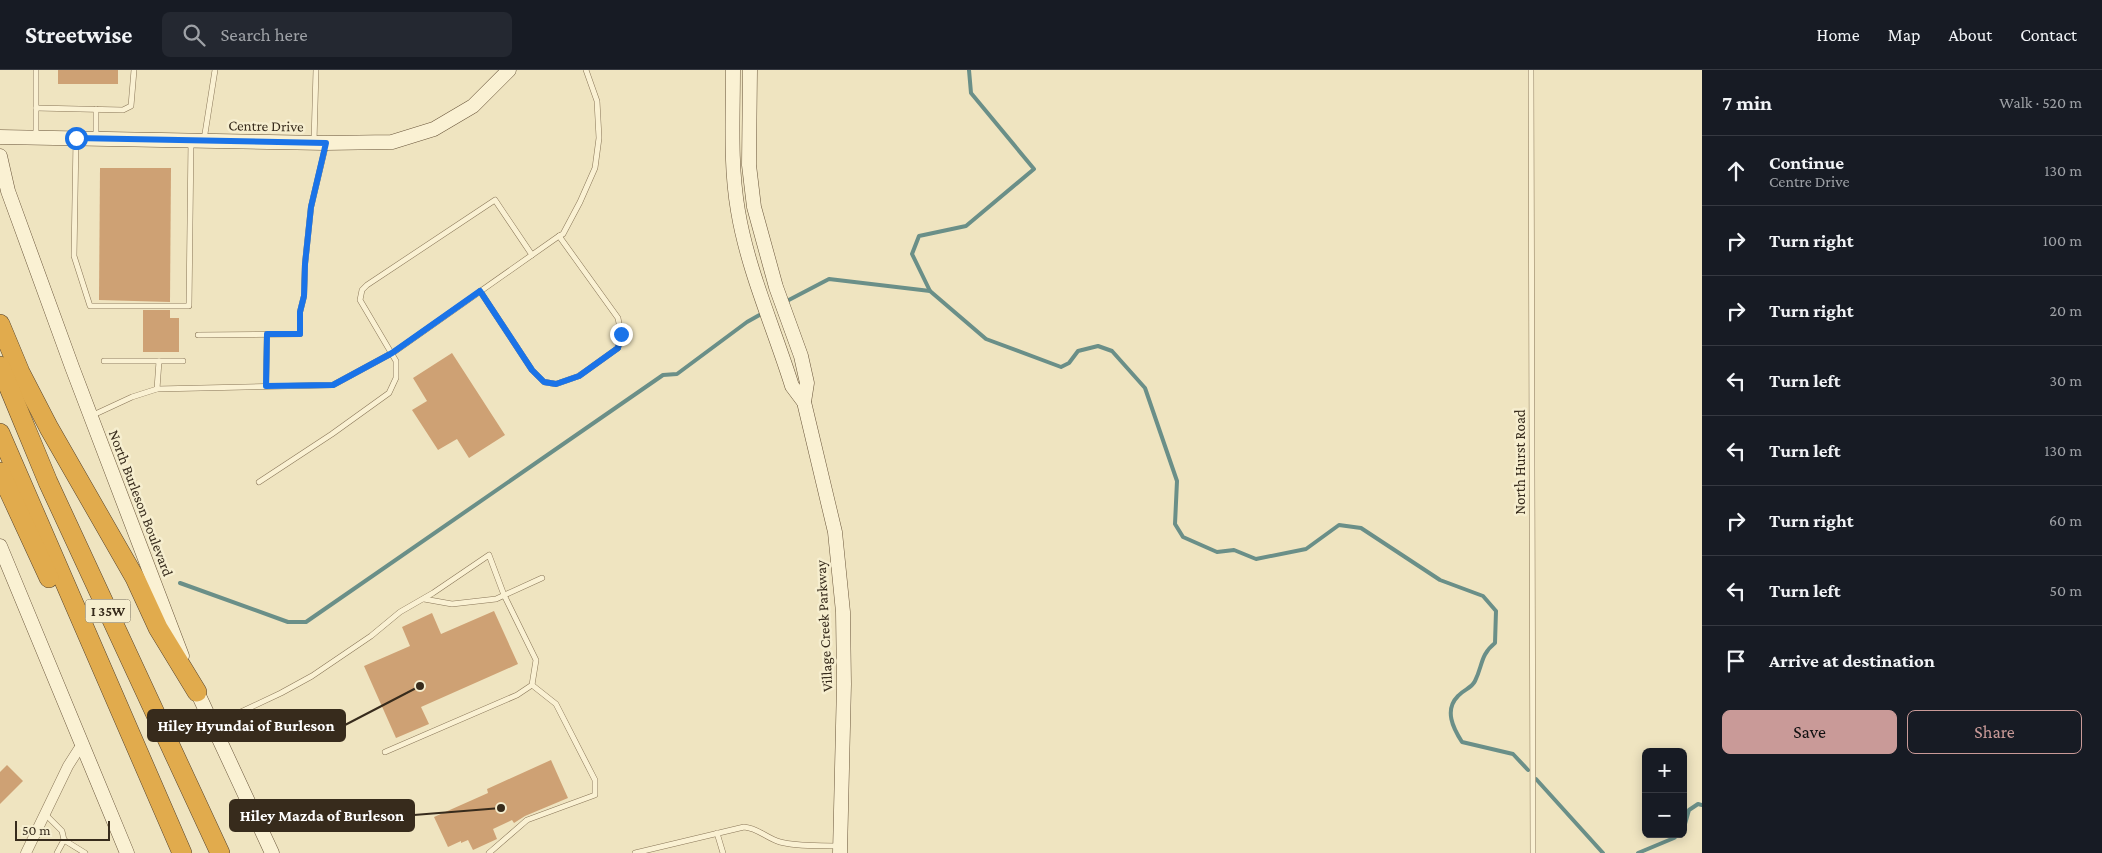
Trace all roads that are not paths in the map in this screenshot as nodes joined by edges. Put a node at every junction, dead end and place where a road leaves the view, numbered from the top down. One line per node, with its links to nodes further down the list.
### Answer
1 (36, 70): 10 (lane)
2 (134, 70): 11 (lane)
3 (215, 70): 16 (lane)
4 (316, 70): 17 (lane)
5 (509, 70): 17 (street, Centre Drive)
6 (586, 70): 19 (lane)
7 (733, 70): 32 (street, Village Creek Parkway)
8 (750, 70): 32 (street, Village Creek Parkway)
9 (1532, 70): 62 (lane, North Hurst Road)
10 (36, 108): 11 (lane); 13 (lane)
11 (96, 109): 15 (lane)
12 (0, 137): 13 (street, Centre Drive)
13 (36, 138): 14 (street, Centre Drive)
14 (76, 138): 15 (street, Centre Drive); 16 (lane)
15 (96, 138): 16 (street, Centre Drive)
16 (198, 140): 17 (street, Centre Drive)
17 (320, 143): 23 (lane)
18 (0, 156): 33 (street, North Burleson Boulevard)
19 (559, 236): 20 (lane); 21 (lane)
20 (532, 255): 21 (lane); 25 (lane)
21 (480, 291): 25 (lane)
22 (0, 324): 43 (highway)
23 (267, 334): 24 (lane); 30 (lane)
24 (198, 335)
25 (392, 353): 30 (lane); 36 (lane)
26 (104, 361): 27 (lane)
27 (159, 361): 28 (lane); 31 (lane)
28 (184, 361)
29 (0, 366): 57 (highway, I 35W)
30 (266, 386): 31 (lane)
31 (158, 389): 33 (lane)
32 (804, 402): 51 (street, Village Creek Parkway)
33 (91, 416): 43 (street, North Burleson Boulevard)
34 (0, 433): 41 (highway, I 35W)
35 (0, 472): 41 (highway)
36 (259, 482)
37 (1, 552): 45 (street)
38 (542, 578): 39 (lane)
39 (504, 594): 40 (lane); 40 (lane); 42 (lane)
40 (423, 599): 44 (lane)
41 (72, 603): 50 (highway, I 35W)
42 (532, 685): 46 (lane); 59 (lane)
43 (197, 692): 44 (street, North Burleson Boulevard)
44 (212, 725): 58 (street, North Burleson Boulevard)
45 (82, 744): 47 (street); 55 (street)
46 (385, 752)
47 (45, 814): 49 (lane); 52 (street)
48 (717, 833): 51 (lane); 60 (lane); 61 (lane)
49 (64, 840): 53 (lane); 54 (lane)
50 (174, 844): 56 (highway, I 35W)
51 (840, 850)
52 (26, 853)
53 (57, 853)
54 (85, 853)
55 (127, 853)
56 (182, 853)
57 (220, 853)
58 (272, 853)
59 (489, 853)
60 (638, 853)
61 (723, 853)
62 (1533, 853)

